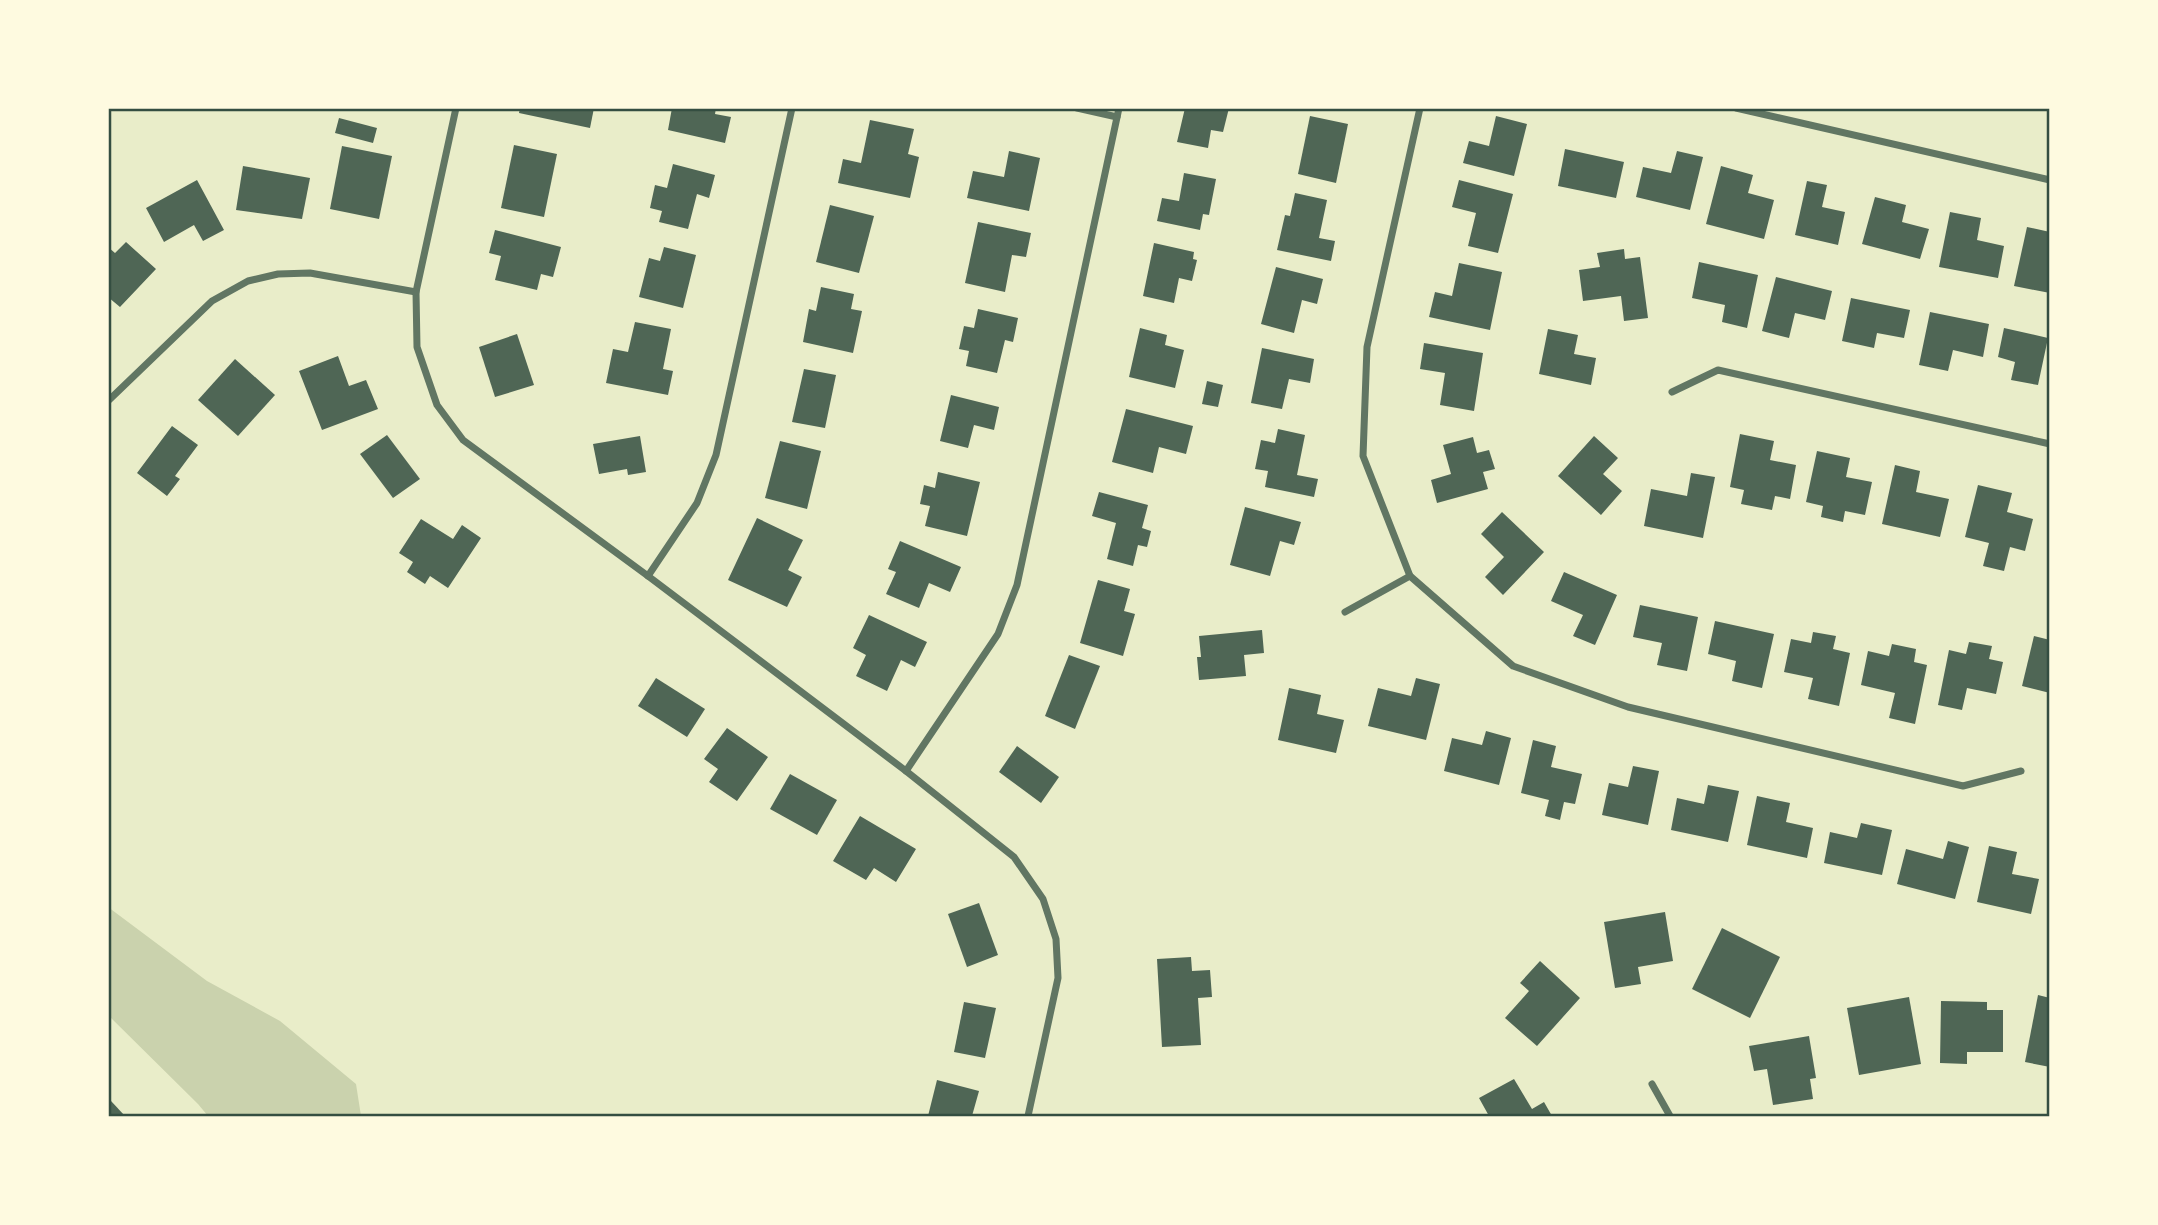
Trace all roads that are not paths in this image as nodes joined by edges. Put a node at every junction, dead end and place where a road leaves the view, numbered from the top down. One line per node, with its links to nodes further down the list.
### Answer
1 (456, 108): 9 (street)
2 (792, 108): 13 (street)
3 (1077, 108): 7 (street)
4 (1119, 108): 7 (street)
5 (1420, 108): 14 (street)
6 (1736, 108): 8 (street)
7 (1117, 117): 16 (street)
8 (2049, 180)
9 (416, 292): 11 (street); 13 (street)
10 (1672, 392): 12 (street)
11 (108, 401)
12 (2049, 444)
13 (648, 576): 16 (street)
14 (1410, 576): 15 (street); 17 (street)
15 (1345, 612)
16 (906, 771): 19 (street)
17 (2021, 771)
18 (1652, 1084): 20 (street)
19 (1028, 1116)
20 (1670, 1116)

